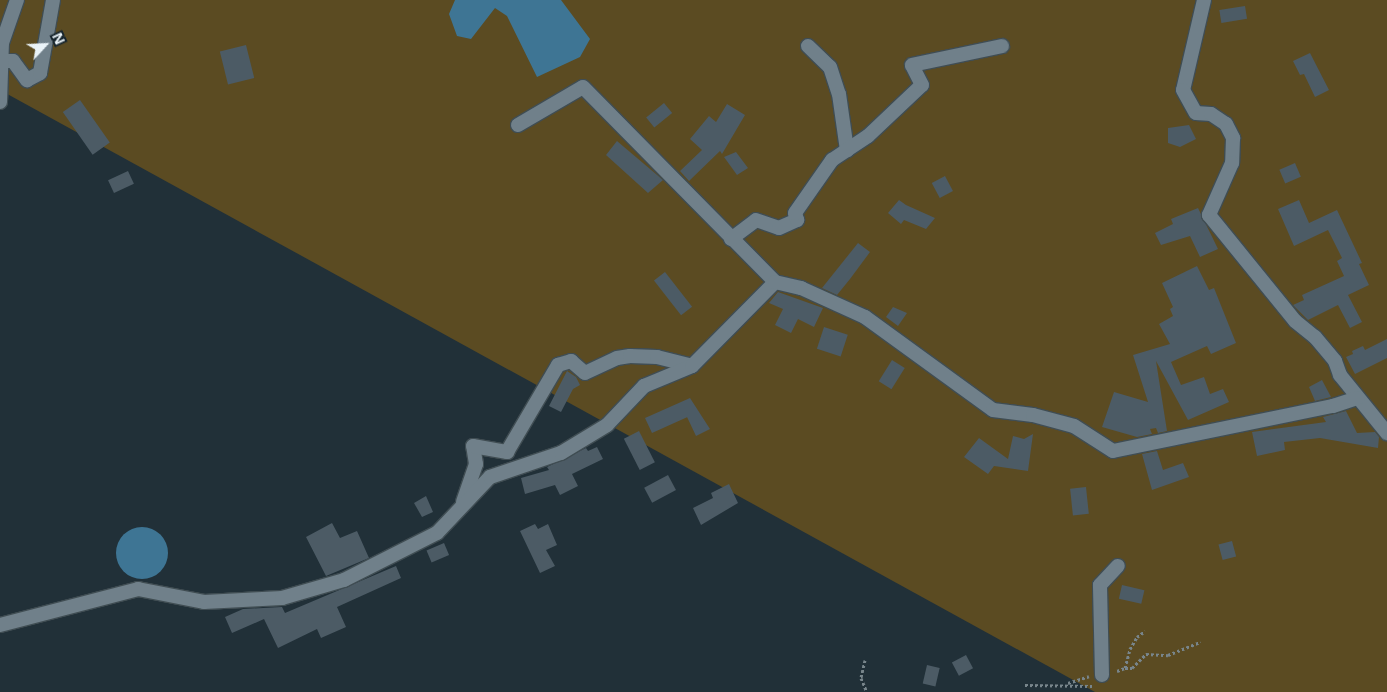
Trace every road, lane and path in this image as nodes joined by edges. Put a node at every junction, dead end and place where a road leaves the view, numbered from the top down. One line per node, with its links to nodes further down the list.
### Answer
1 (17, 0): 6 (street)
2 (53, 0): 6 (street)
3 (1204, 0): 13 (street)
4 (808, 46): 9 (street)
5 (1002, 46): 9 (street)
6 (2, 61): 7 (street)
7 (0, 102)
8 (518, 125): 10 (street)
9 (847, 150): 10 (street)
10 (731, 240): 11 (street)
11 (775, 282): 12 (street); 13 (street)
12 (692, 366): 15 (street); 15 (street)
13 (1358, 398): 14 (street)
14 (1387, 433)
15 (461, 508): 17 (street)
16 (1118, 566): 21 (street)
17 (0, 625)
18 (1201, 642): 20 (path)
19 (865, 660): 23 (path)
20 (1125, 668)
21 (1098, 680): 22 (path)
22 (1025, 685)
23 (867, 692)

